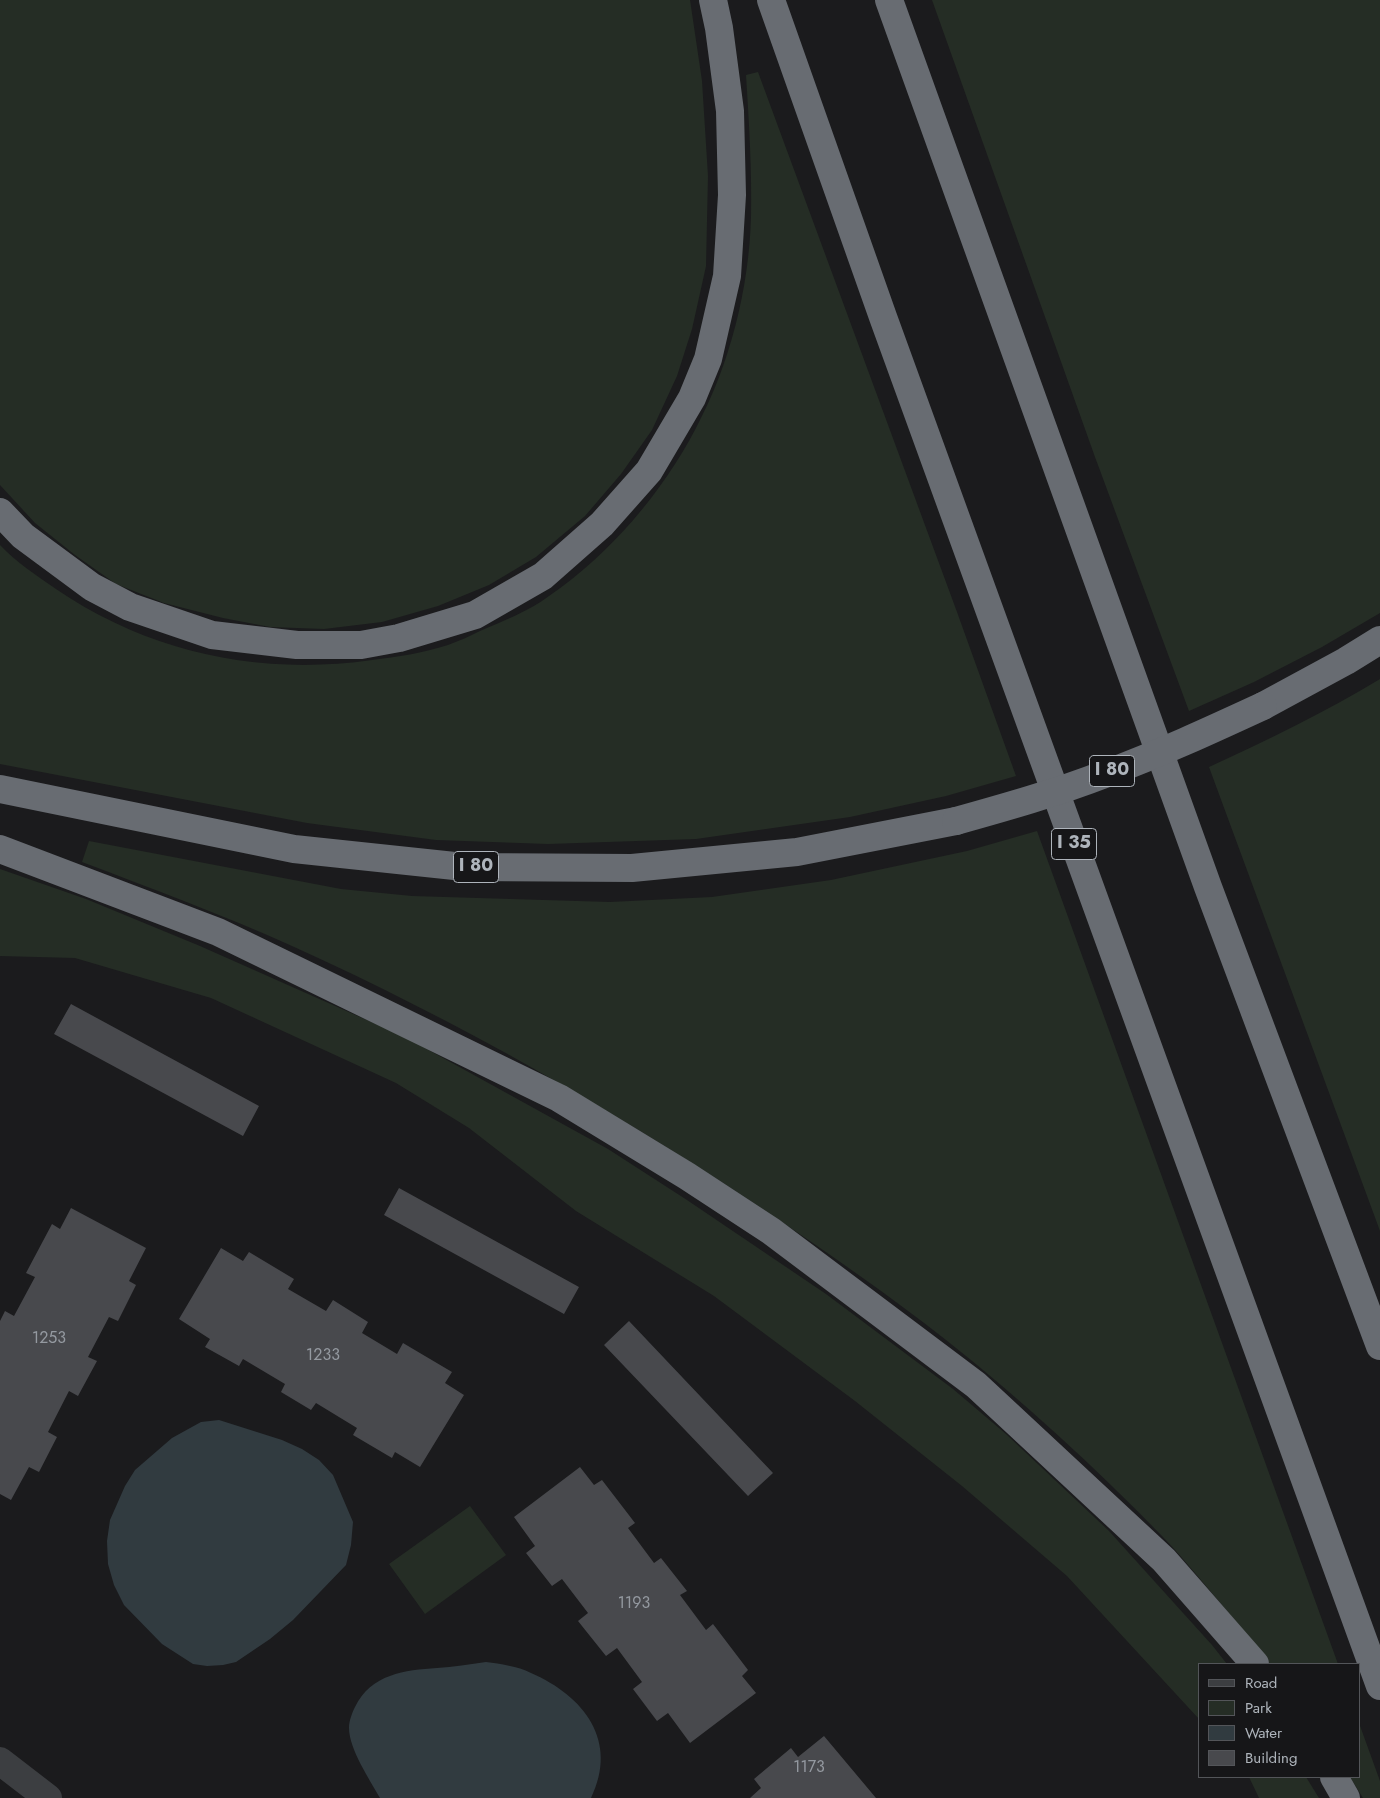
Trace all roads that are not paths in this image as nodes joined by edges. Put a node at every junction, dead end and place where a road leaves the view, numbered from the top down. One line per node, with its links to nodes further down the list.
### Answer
1 (712, 0): 4 (highway)
2 (771, 0): 10 (highway, I 35)
3 (889, 0): 8 (highway)
4 (0, 512)
5 (1380, 640): 6 (highway, I 80, bridge)
6 (0, 789)
7 (0, 849): 9 (highway)
8 (1380, 1346)
9 (1254, 1663)
10 (1380, 1686)
11 (0, 1761): 13 (street)
12 (1335, 1778): 14 (highway)
13 (48, 1798)
14 (1346, 1798)

